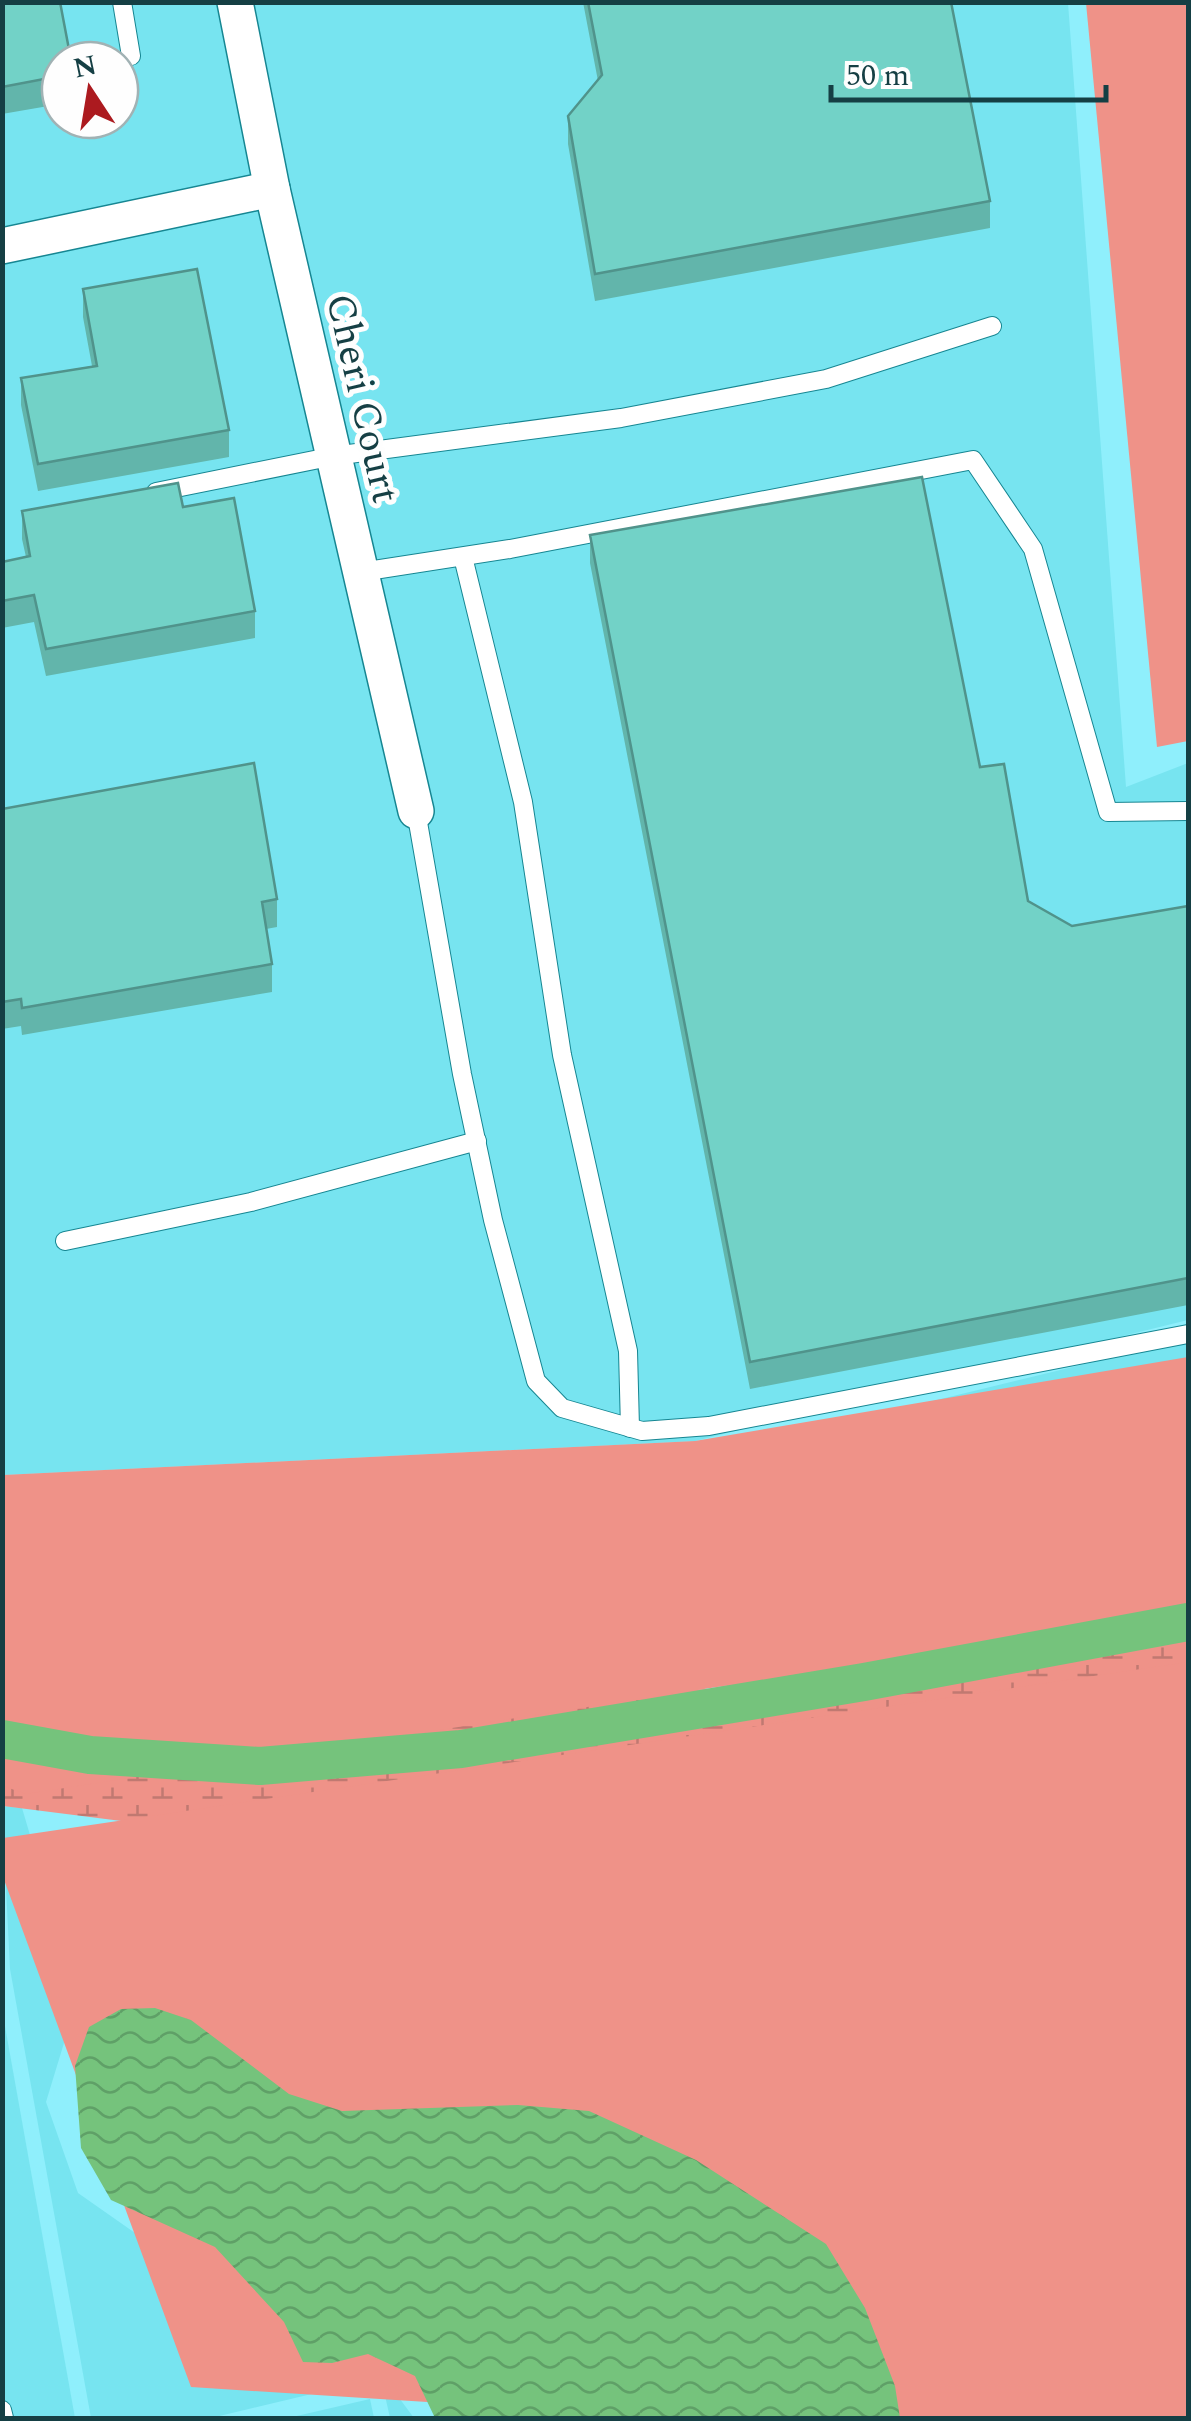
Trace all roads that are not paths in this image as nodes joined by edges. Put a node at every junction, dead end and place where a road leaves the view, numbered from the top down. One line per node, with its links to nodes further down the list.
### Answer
1 (122, 2): 3 (lane)
2 (236, 2): 4 (street, Cheri Court)
3 (128, 40)
4 (272, 188): 5 (street); 7 (street, Cheri Court)
5 (2, 246)
6 (992, 326): 7 (lane)
7 (334, 456): 8 (lane); 10 (street, Cheri Court)
8 (138, 496)
9 (462, 557): 10 (lane); 12 (lane); 16 (lane)
10 (360, 572): 11 (street, Cheri Court)
11 (416, 811): 13 (lane)
12 (1188, 811)
13 (476, 1141): 14 (lane); 16 (lane)
14 (65, 1241)
15 (1188, 1334): 16 (lane)
16 (630, 1428)
17 (2, 2410): 18 (lane)
18 (4, 2418)

